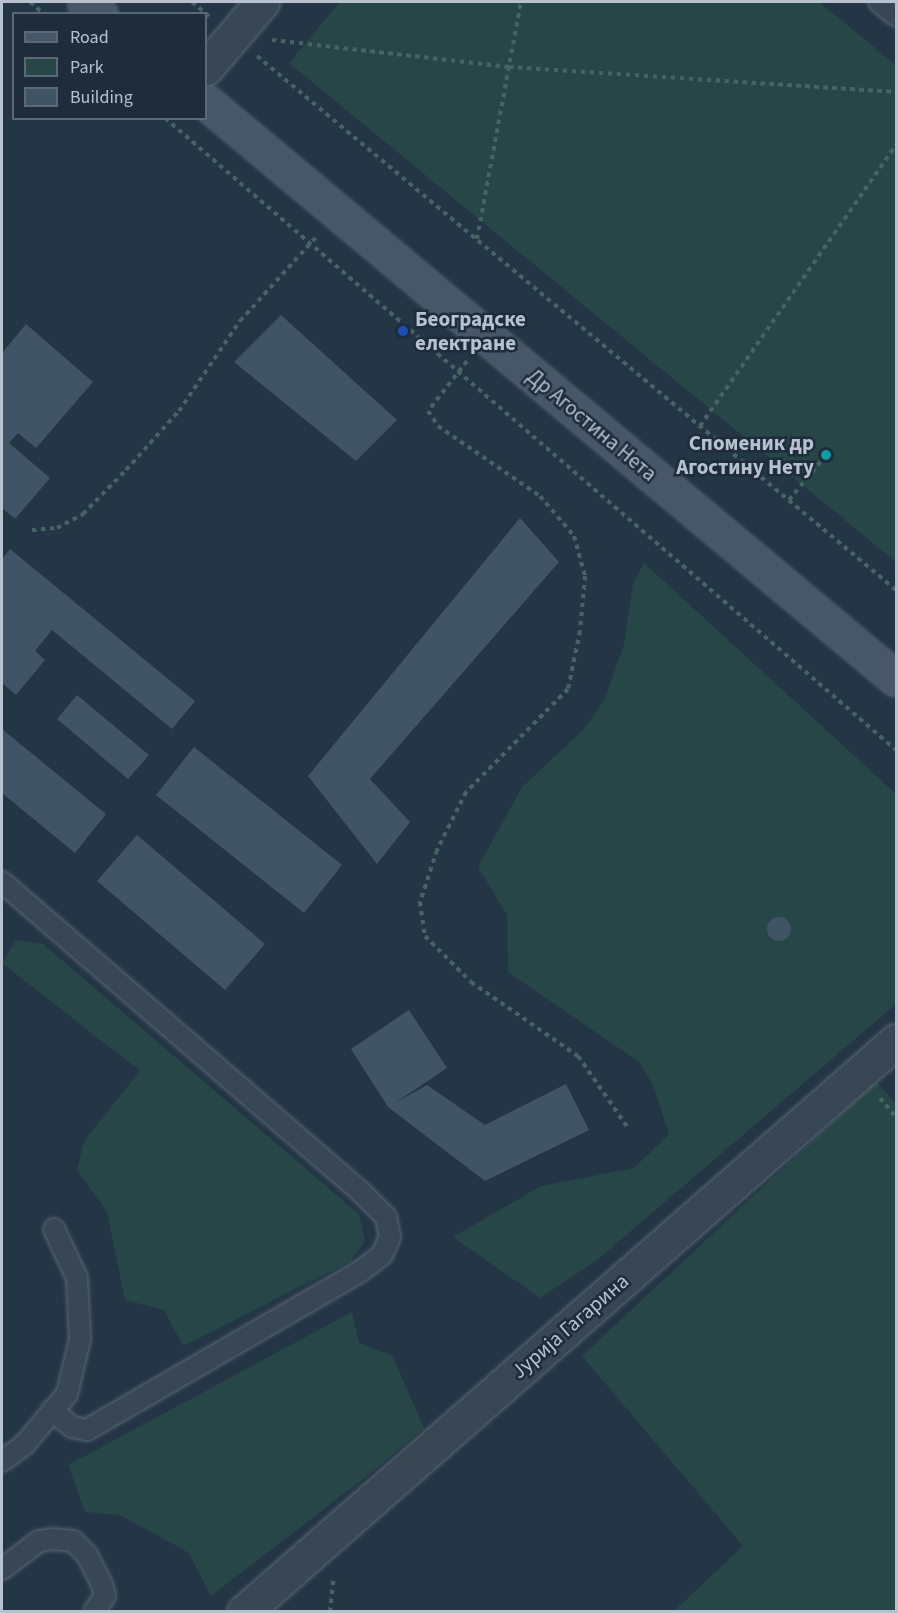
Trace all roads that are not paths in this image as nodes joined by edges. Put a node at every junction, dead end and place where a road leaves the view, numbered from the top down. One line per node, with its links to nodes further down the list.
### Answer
1 (85, 2): 4 (street)
2 (262, 2): 6 (street)
3 (879, 2): 5 (lane)
4 (98, 12)
5 (897, 16)
6 (207, 67)
7 (207, 103): 8 (street, Др Агостина Нета)
8 (897, 679)
9 (2, 882): 12 (lane)
10 (897, 1041): 16 (street, Јурија Гагарина)
11 (54, 1229): 12 (lane)
12 (52, 1411): 13 (lane)
13 (2, 1461)
14 (2, 1569): 15 (lane)
15 (94, 1611)
16 (244, 1611)

